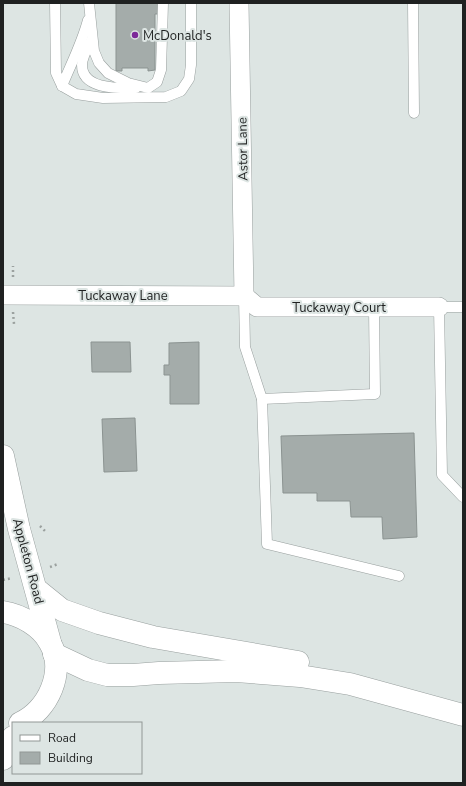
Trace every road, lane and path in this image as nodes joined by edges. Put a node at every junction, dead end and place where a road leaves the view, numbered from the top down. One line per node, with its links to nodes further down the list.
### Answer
1 (55, 3): 9 (lane)
2 (89, 3): 7 (lane)
3 (164, 3): 10 (lane)
4 (191, 3): 9 (lane)
5 (240, 3): 13 (street, Astor Lane)
6 (413, 3): 11 (lane)
7 (89, 16): 8 (lane); 9 (lane)
8 (93, 37): 10 (lane); 10 (lane)
9 (62, 86)
10 (148, 88)
11 (414, 113)
12 (3, 295): 13 (street, Tuckaway Lane)
13 (244, 296): 14 (street, Tuckaway Court); 17 (lane)
14 (374, 307): 15 (street, Tuckaway Court); 17 (lane)
15 (439, 307): 16 (lane); 19 (lane)
16 (463, 307)
17 (262, 399): 20 (lane)
18 (3, 456): 21 (main road, Appleton Road)
19 (463, 497)
20 (399, 576)
21 (36, 588): 23 (main road, Appleton Road); 24 (main road)
22 (3, 612): 23 (main road)
23 (52, 648): 24 (main road); 26 (main road, Appleton Road)
24 (350, 684): 25 (main road)
25 (463, 715)
26 (22, 722)
27 (12, 739): 28 (main road)
28 (3, 758)

